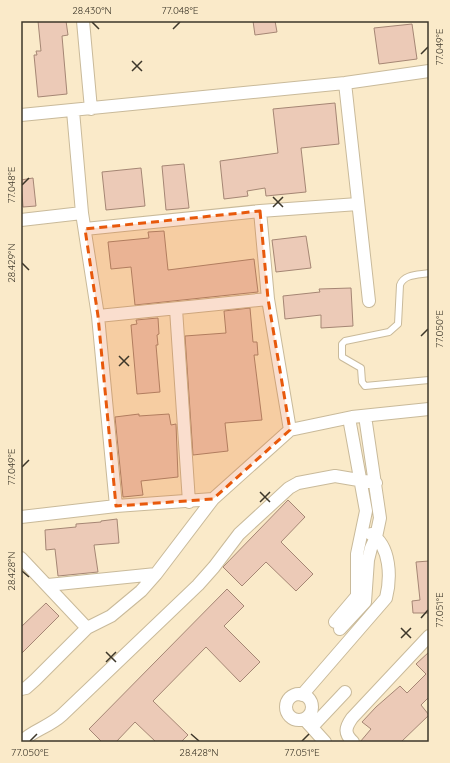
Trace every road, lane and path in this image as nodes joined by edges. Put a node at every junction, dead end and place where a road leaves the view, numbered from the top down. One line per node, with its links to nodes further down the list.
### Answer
1 (83, 21): 4 (street)
2 (429, 71): 3 (street)
3 (345, 83): 4 (street); 7 (street)
4 (91, 109): 5 (street)
5 (73, 111): 6 (street); 9 (street)
6 (21, 115)
7 (358, 204): 8 (street); 14 (street)
8 (260, 210): 11 (street); 13 (street)
9 (82, 213): 10 (street); 11 (street)
10 (21, 220)
11 (85, 229): 16 (street)
12 (429, 273): 17 (lane)
13 (268, 299): 15 (street); 21 (street)
14 (369, 300)
15 (176, 309): 16 (street); 25 (street)
16 (98, 316): 26 (street)
17 (429, 380)
18 (429, 409): 19 (street)
19 (365, 416): 20 (street); 23 (street)
20 (349, 418): 21 (street); 22 (street)
21 (290, 430): 24 (street)
22 (359, 481): 23 (street); 28 (street); 39 (street)
23 (376, 482): 29 (street)
24 (213, 499): 25 (street); 31 (street)
25 (189, 502): 26 (street)
26 (116, 506): 27 (street)
27 (21, 517)
28 (363, 529): 29 (street); 29 (street)
29 (376, 537): 37 (street)
30 (21, 558): 32 (street)
31 (156, 574): 32 (street); 33 (street)
32 (48, 585): 33 (street)
33 (87, 628): 35 (street)
34 (429, 636): 41 (street)
35 (21, 689)
36 (345, 692): 38 (street)
37 (302, 695): 38 (street); 38 (street)
38 (308, 723): 40 (street)
39 (21, 742)
40 (325, 742)
41 (353, 742)

